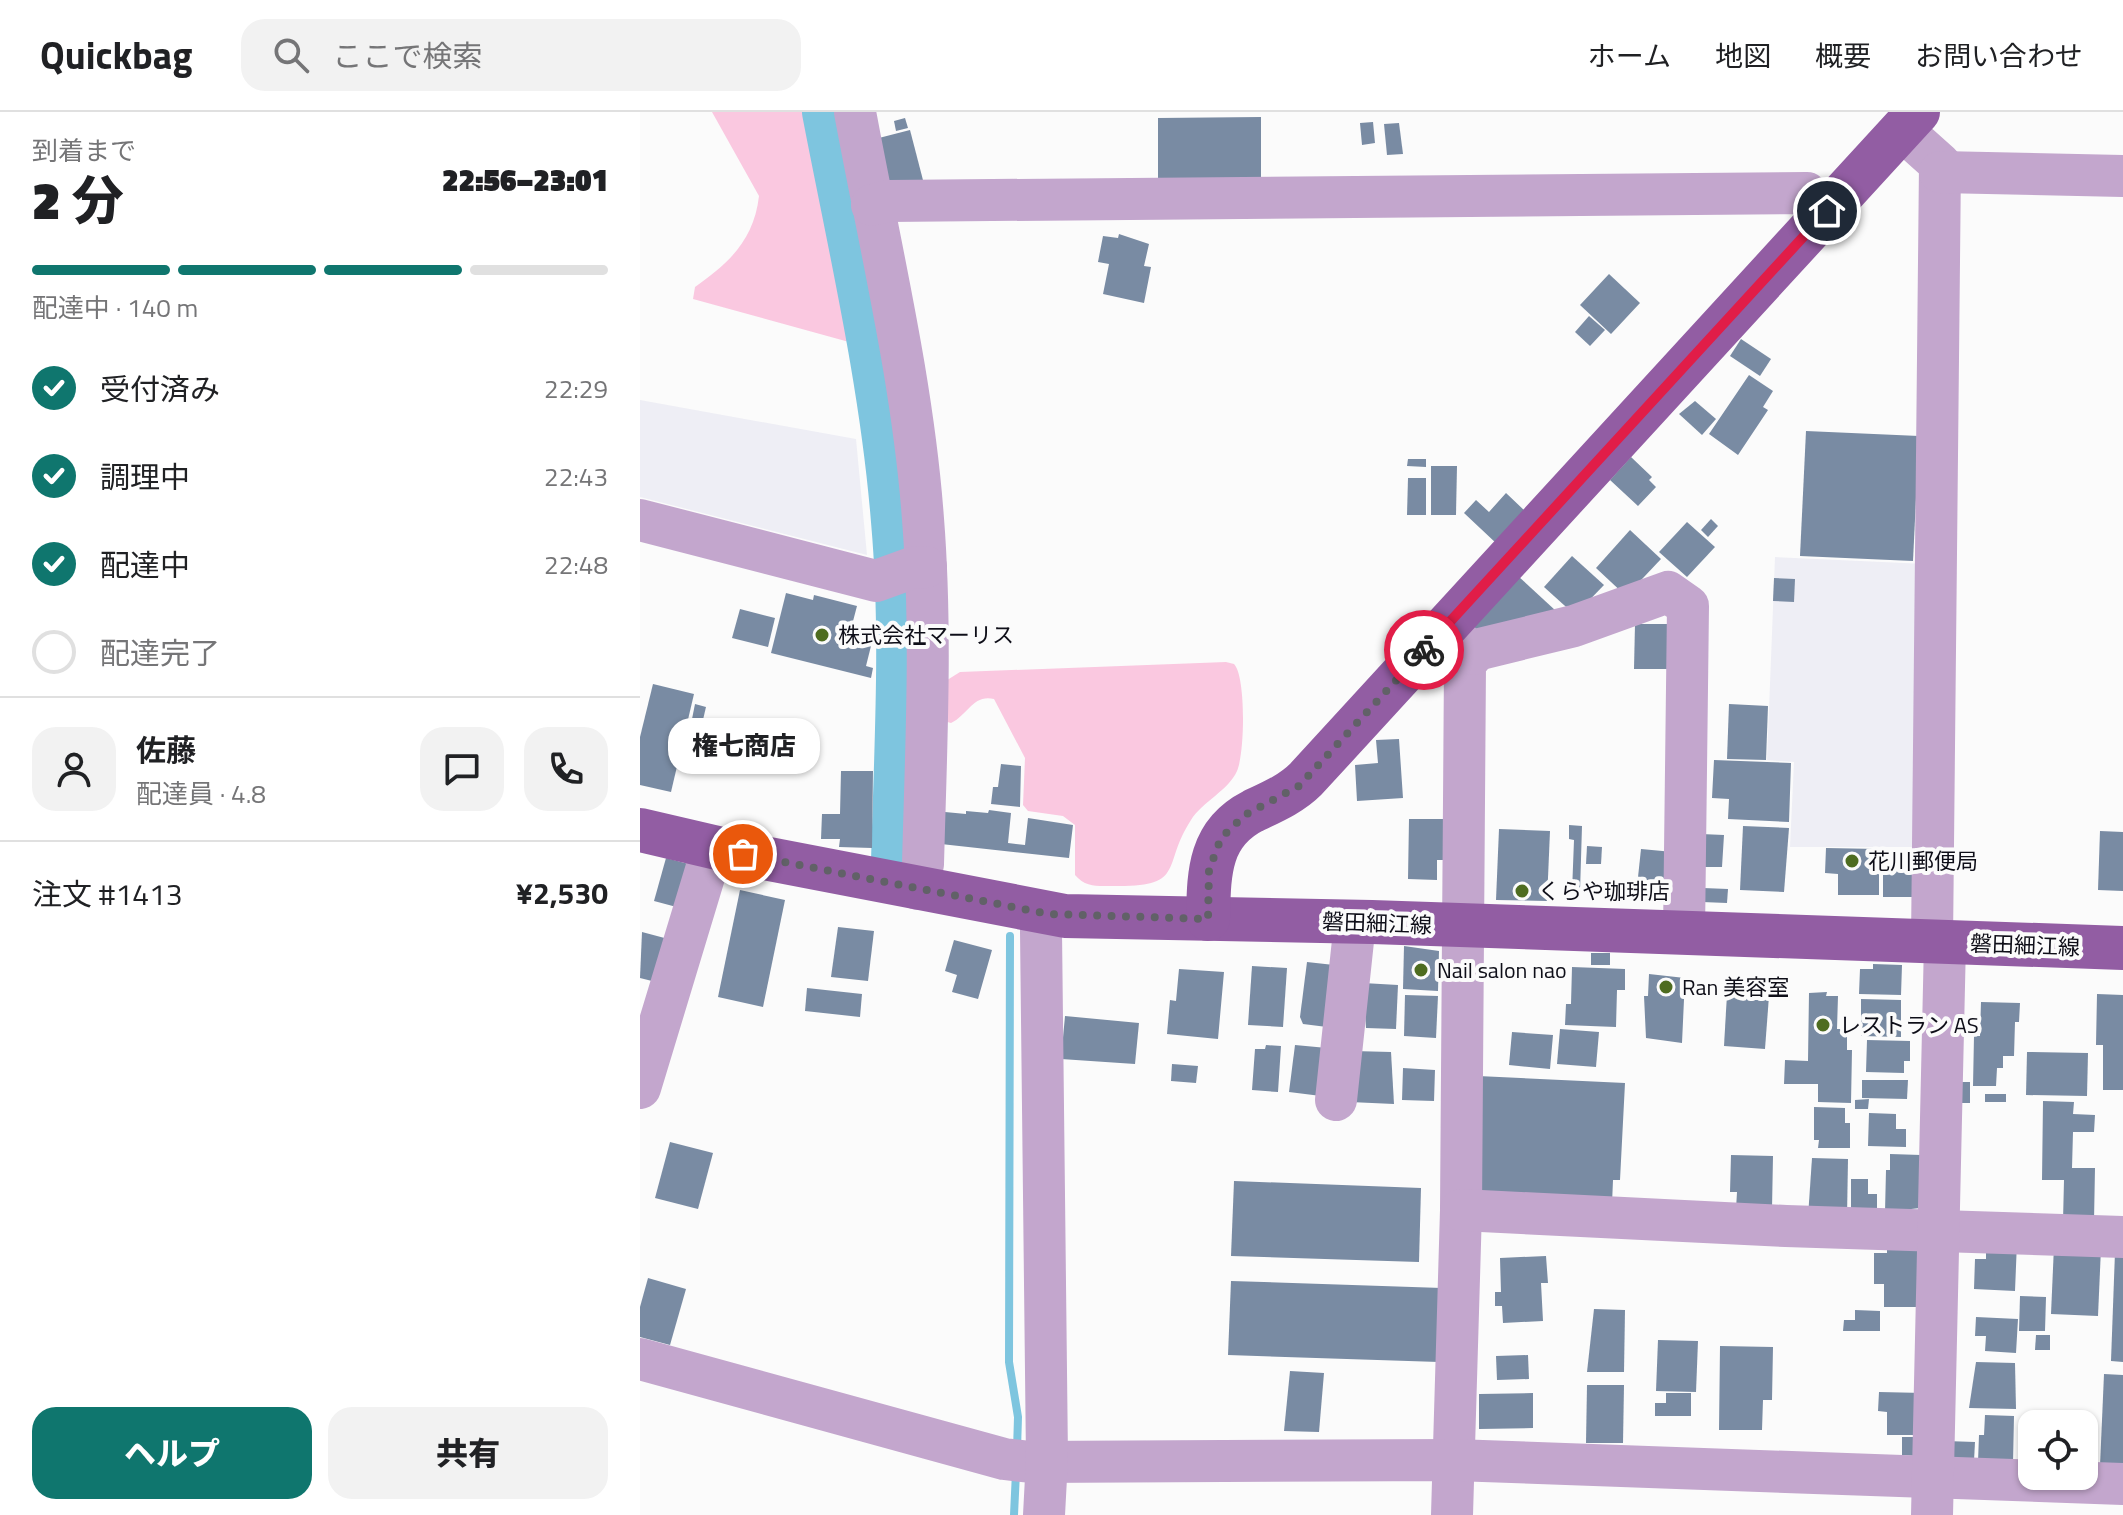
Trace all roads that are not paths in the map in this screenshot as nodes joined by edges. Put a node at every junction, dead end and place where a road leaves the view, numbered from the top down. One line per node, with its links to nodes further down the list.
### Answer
1 (855, 112): 5 (street)
2 (1910, 121): 3 (street); 6 (main road)
3 (1940, 172): 4 (street); 18 (street)
4 (2123, 176)
5 (872, 205): 6 (street); 8 (street)
6 (1827, 211): 9 (main road)
7 (640, 520): 8 (street)
8 (908, 571): 12 (street)
9 (1459, 641): 14 (main road); 16 (street); 17 (street)
10 (640, 830): 11 (main road, 磐田細江線)
11 (713, 847): 12 (main road, 磐田細江線); 20 (street)
12 (918, 889): 13 (main road, 磐田細江線)
13 (1045, 913): 14 (main road, 磐田細江線); 26 (street)
14 (1208, 919): 15 (main road, 磐田細江線)
15 (1355, 922): 16 (main road, 磐田細江線); 21 (street)
16 (1461, 925): 17 (main road, 磐田細江線); 22 (street)
17 (1684, 933): 18 (main road, 磐田細江線)
18 (1939, 942): 19 (main road, 磐田細江線); 23 (street)
19 (2123, 948)
20 (640, 1088)
21 (1336, 1100)
22 (1461, 1210): 23 (street); 27 (street)
23 (1940, 1230): 24 (street); 29 (street)
24 (2123, 1237)
25 (640, 1359): 26 (street)
26 (1027, 1460): 27 (street); 30 (street)
27 (1454, 1460): 29 (street); 31 (street)
28 (2123, 1484): 29 (street)
29 (1932, 1495)
30 (1044, 1515)
31 (1452, 1515)

